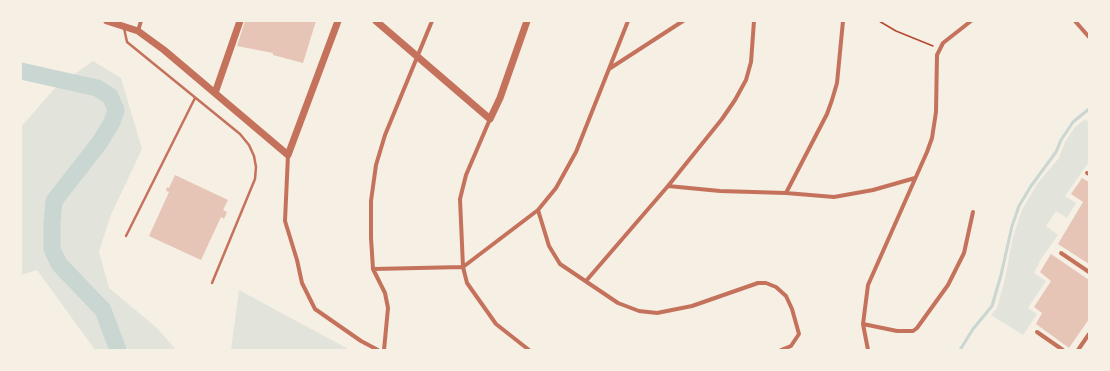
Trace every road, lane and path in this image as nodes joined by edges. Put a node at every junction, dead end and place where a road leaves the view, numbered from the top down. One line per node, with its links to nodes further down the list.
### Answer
1 (107, 21): 15 (street)
2 (141, 21): 16 (street)
3 (240, 21): 21 (street)
4 (338, 21): 24 (street)
5 (376, 21): 19 (street)
6 (432, 21): 19 (street)
7 (527, 21): 23 (street)
8 (628, 21): 20 (street)
9 (683, 21): 20 (street)
10 (754, 21): 26 (street)
11 (844, 21): 27 (street)
12 (879, 21): 18 (path)
13 (971, 21): 18 (street)
14 (1075, 21): 17 (street)
15 (124, 28): 16 (street); 22 (lane)
16 (138, 31): 21 (street)
17 (1089, 37)
18 (939, 48): 25 (street)
19 (418, 57): 23 (street); 33 (street)
20 (609, 69): 28 (street)
21 (215, 93): 24 (street)
22 (195, 98): 30 (lane); 36 (lane)
23 (490, 119): 32 (street)
24 (288, 155): 40 (street)
25 (915, 178): 27 (street); 37 (street)
26 (668, 186): 27 (street); 35 (street)
27 (786, 193)
28 (538, 210): 32 (street); 35 (street)
29 (973, 212): 37 (street)
30 (126, 236)
31 (1061, 253): 34 (street)
32 (463, 268): 33 (street); 42 (street)
33 (373, 269): 41 (street)
34 (1089, 272)
35 (586, 281): 43 (street)
36 (212, 283)
37 (863, 324): 44 (street)
38 (1037, 332): 45 (street)
39 (1089, 334): 46 (street)
40 (378, 350)
41 (384, 350)
42 (529, 350)
43 (781, 350)
44 (868, 350)
45 (1063, 350)
46 (1078, 350)

